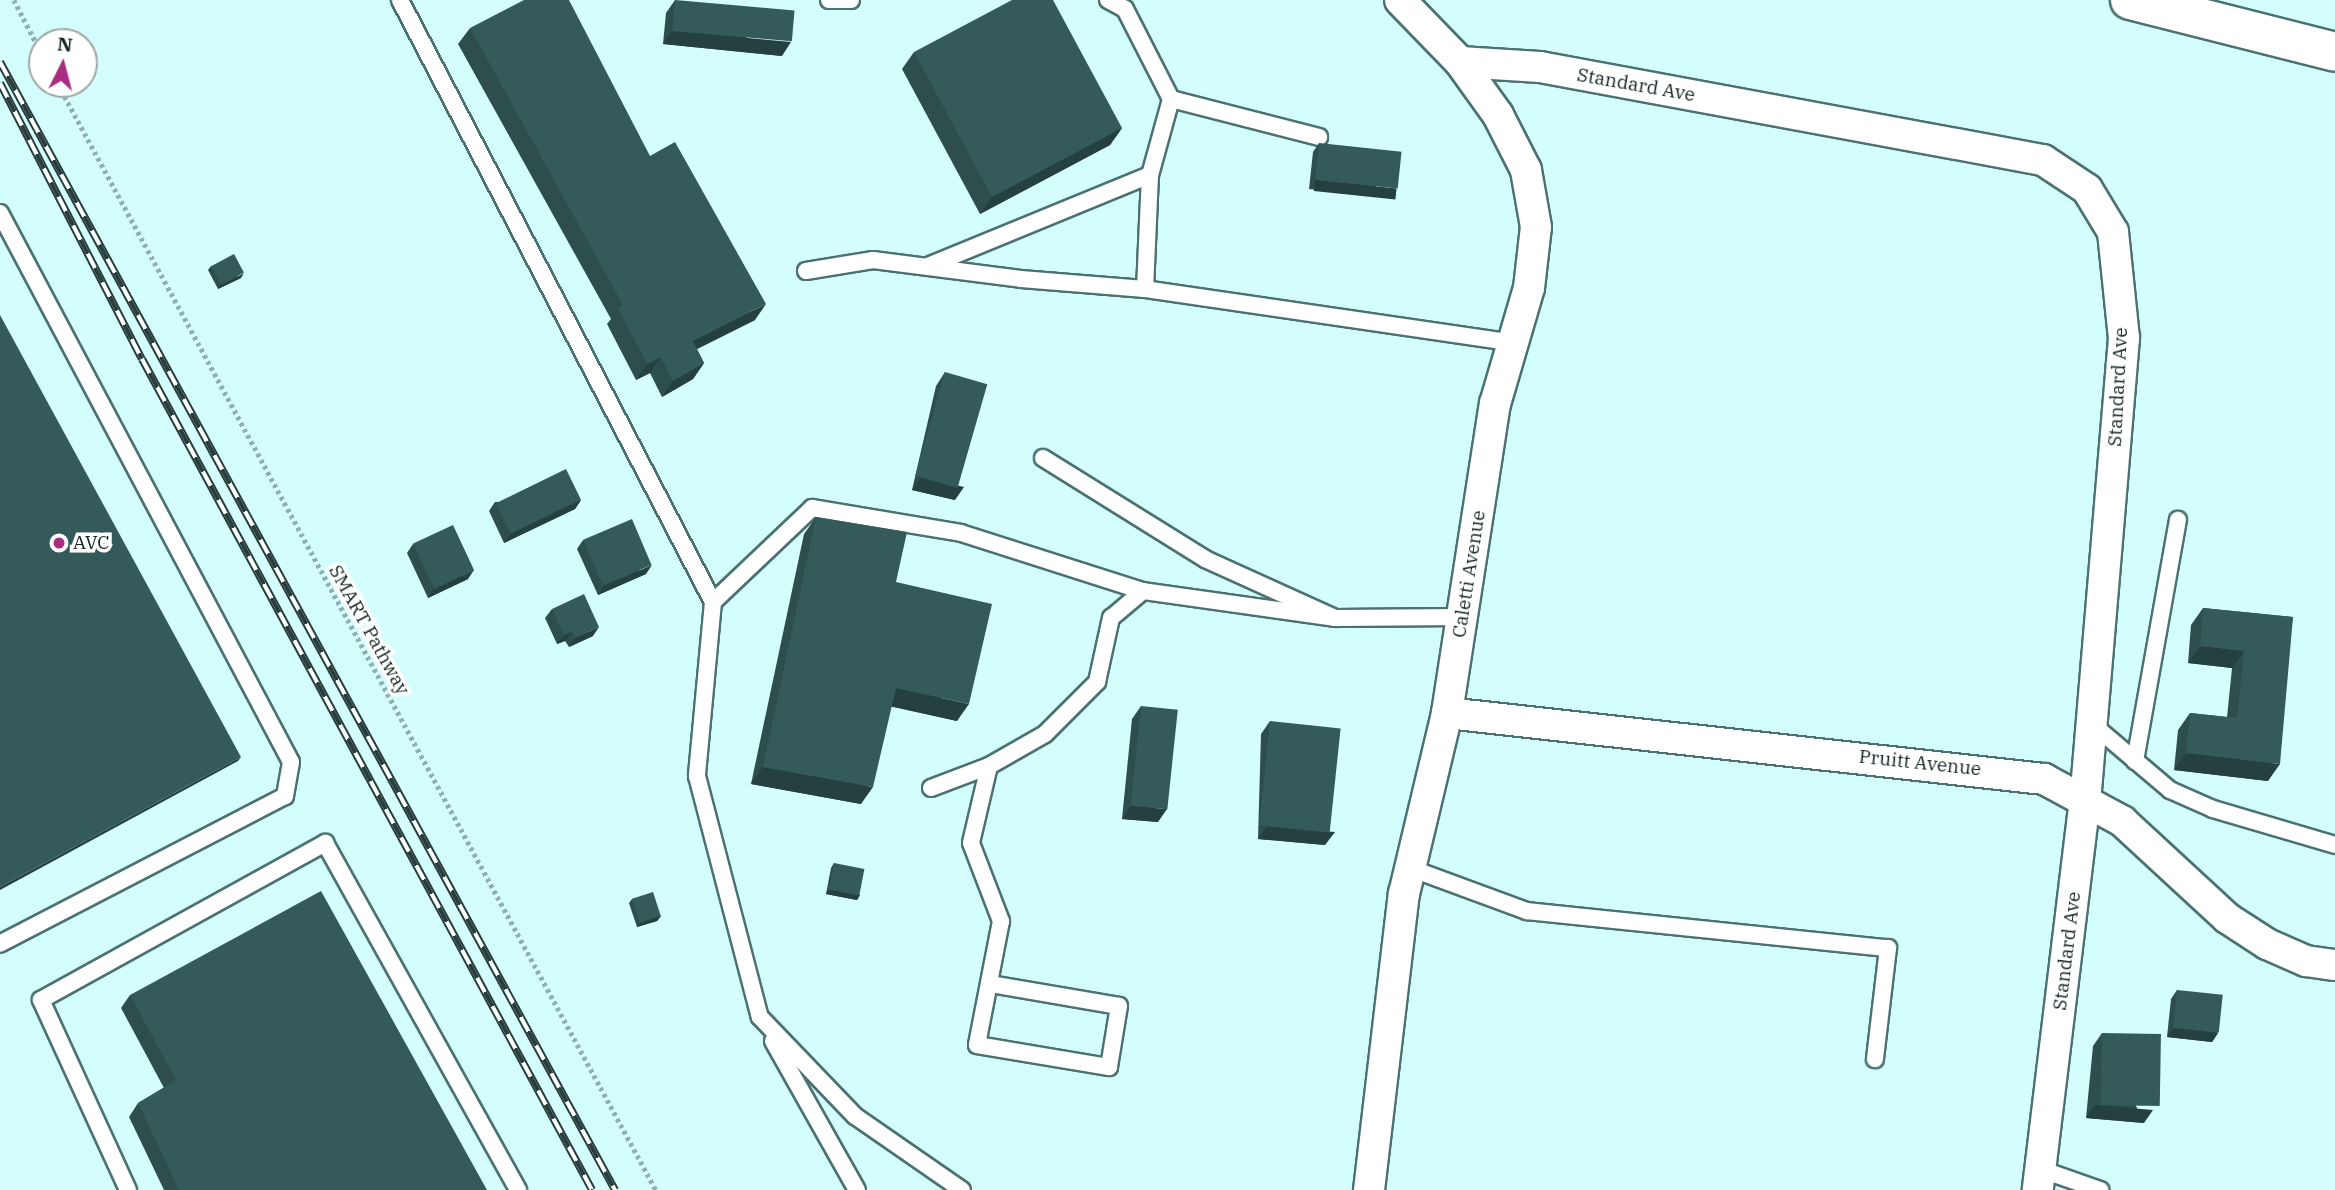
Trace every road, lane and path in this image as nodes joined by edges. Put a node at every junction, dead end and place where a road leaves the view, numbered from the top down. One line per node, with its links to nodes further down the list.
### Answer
1 (14, 0): 8 (path)
2 (400, 0): 23 (lane)
3 (829, 0): 4 (lane)
4 (850, 0)
5 (1108, 0): 12 (lane)
6 (1400, 0): 10 (street, Caletti Avenue)
7 (2130, 0): 9 (highway)
8 (29, 28)
9 (2335, 52)
10 (1460, 62): 19 (street, Caletti Avenue); 27 (street, Standard Ave)
11 (66, 98): 42 (path, SMART Pathway)
12 (1171, 99): 13 (lane); 14 (lane)
13 (1319, 137)
14 (1150, 176): 16 (lane); 18 (lane)
15 (0, 213): 34 (lane)
16 (926, 267): 17 (lane); 18 (lane)
17 (806, 271)
18 (1145, 289): 19 (lane)
19 (1513, 343): 24 (street, Caletti Avenue)
20 (1043, 458): 25 (lane)
21 (2178, 520): 28 (lane)
22 (1143, 591): 23 (lane); 25 (lane); 29 (lane)
23 (713, 602): 37 (lane)
24 (1462, 617): 25 (lane); 26 (street, Caletti Avenue)
25 (1335, 618)
26 (1447, 713): 31 (street, Pruitt Avenue); 33 (street, Caletti Avenue)
27 (2091, 723): 28 (lane); 31 (street, Standard Ave)
28 (2135, 761): 32 (lane)
29 (989, 766): 30 (lane); 36 (lane)
30 (931, 788)
31 (2085, 799): 35 (street, Pruitt Avenue); 39 (street, Standard Ave)
32 (2335, 845)
33 (1410, 868): 38 (lane); 45 (street, Caletti Avenue)
34 (0, 944)
35 (2335, 965)
36 (990, 984): 36 (lane)
37 (760, 1017): 43 (lane); 44 (lane)
38 (1875, 1059)
39 (2039, 1179): 46 (lane)
40 (128, 1190): 41 (lane)
41 (518, 1190)
42 (656, 1190)
43 (857, 1190)
44 (962, 1190)
45 (1369, 1190)
46 (2100, 1190)

